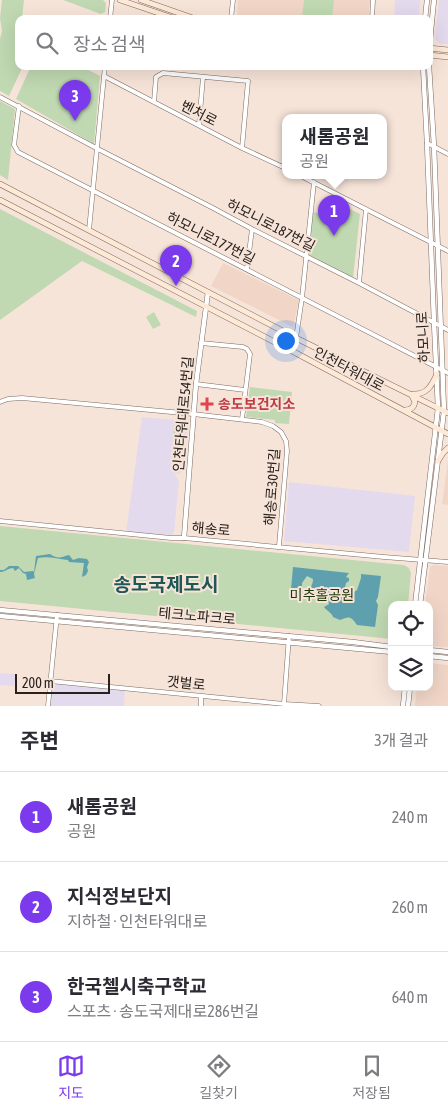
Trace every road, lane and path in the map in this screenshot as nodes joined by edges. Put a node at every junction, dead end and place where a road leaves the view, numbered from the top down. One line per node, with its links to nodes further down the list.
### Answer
1 (112, 0): 8 (street)
2 (120, 0): 9 (main road)
3 (142, 0): 10 (main road)
4 (233, 0): 11 (street)
5 (373, 0): 12 (street)
6 (427, 0): 13 (street)
7 (434, 0): 14 (street)
8 (110, 15)
9 (164, 15)
10 (185, 15)
11 (231, 15)
12 (372, 15)
13 (425, 15)
14 (432, 15)
15 (433, 49): 16 (main road)
16 (448, 50)
17 (433, 55): 18 (main road)
18 (448, 57)
19 (105, 70): 22 (street)
20 (423, 70): 28 (street, 하모니로)
21 (429, 70): 29 (street, 하모니로)
22 (104, 76): 25 (street, 벤처로); 30 (street)
23 (204, 77): 25 (street); 27 (street); 31 (street)
24 (0, 97): 26 (street, 하모니로187번길)
25 (154, 102): 27 (street, 벤처로)
26 (19, 106): 30 (street, 하모니로187번길); 39 (street, 하모니로177번길)
27 (199, 125): 31 (street, 벤처로)
28 (427, 143): 29 (street); 44 (street, 하모니로)
29 (434, 146): 32 (street); 45 (street, 하모니로)
30 (98, 148): 39 (street); 42 (street, 하모니로187번길)
31 (242, 148): 33 (street, 벤처로)
32 (448, 154)
33 (282, 167)
34 (308, 179): 35 (street)
35 (314, 182): 41 (street); 47 (street)
36 (0, 184): 37 (main road, 인천타워대로)
37 (7, 188): 38 (main road); 43 (main road, 인천타워대로)
38 (0, 190)
39 (93, 190): 43 (street); 48 (street, 하모니로177번길)
40 (1, 200): 52 (main road, 인천타워대로)
41 (366, 209): 44 (street); 49 (street)
42 (252, 229): 47 (street, 하모니로187번길); 48 (street)
43 (89, 230): 50 (main road, 인천타워대로)
44 (431, 242): 45 (street); 53 (street, 하모니로)
45 (437, 246): 46 (street); 54 (street, 하모니로)
46 (448, 251)
47 (306, 256): 49 (street, 하모니로187번길); 51 (street)
48 (247, 269): 51 (street, 하모니로177번길)
49 (359, 283): 53 (street, 하모니로187번길)
50 (208, 292): 52 (street, 인천타워대로54번길); 56 (main road, 인천타워대로)
51 (302, 298): 56 (street); 58 (street, 하모니로177번길)
52 (206, 307): 57 (street, 인천타워대로54번길); 66 (main road, 인천타워대로)
53 (434, 322): 54 (street, 하모니로187번길); 58 (street, 하모니로)
54 (440, 326): 55 (street, 하모니로187번길); 59 (street, 하모니로)
55 (448, 330)
56 (296, 338): 64 (main road, 인천타워대로)
57 (201, 343): 62 (street, 인천타워대로54번길); 63 (street)
58 (436, 367): 59 (street, 하모니로177번길); 61 (street, 하모니로)
59 (442, 370): 60 (street, 하모니로177번길); 67 (street, 하모니로)
60 (448, 373)
61 (436, 374): 64 (main road); 67 (street, 하모니로)
62 (196, 384): 63 (street); 68 (street, 인천타워대로54번길)
63 (246, 390): 69 (street)
64 (409, 394): 66 (main road); 67 (main road, 인천타워대로)
65 (0, 402): 68 (street)
66 (402, 409): 70 (main road, 인천타워대로)
67 (443, 411): 70 (street, 하모니로)
68 (193, 414): 69 (street, 해송로30번길); 75 (street, 인천타워대로54번길)
69 (242, 419): 76 (street, 해송로30번길)
70 (439, 429): 71 (main road, 인천타워대로); 73 (street, 하모니로); 78 (street, 하모니로)
71 (448, 434)
72 (448, 448): 73 (main road)
73 (438, 461): 77 (street, 하모니로)
74 (0, 521): 75 (street, 해송로)
75 (184, 538): 76 (street, 해송로)
76 (279, 546): 78 (street, 해송로)
77 (426, 559): 78 (street, 해송로); 79 (street, 해송로); 81 (street, 하모니로)
78 (420, 560): 80 (street, 하모니로)
79 (448, 562)
80 (415, 601)
81 (421, 601)
82 (0, 610): 83 (street, 테크노파크로)
83 (57, 615): 85 (street); 86 (street, 테크노파크로)
84 (0, 616): 85 (street, 테크노파크로)
85 (57, 622): 87 (street, 테크노파크로); 94 (street)
86 (289, 636): 87 (street); 88 (street, 테크노파크로)
87 (288, 643): 90 (street, 테크노파크로); 98 (street)
88 (388, 646)
89 (433, 650): 91 (street)
90 (388, 652)
91 (448, 652)
92 (433, 656): 93 (street)
93 (448, 658)
94 (50, 681): 97 (street, 갯벌로); 99 (street)
95 (405, 691): 102 (street)
96 (410, 691): 103 (street)
97 (202, 696): 98 (street, 갯벌로); 100 (street)
98 (284, 704): 101 (street, 갯벌로)
99 (48, 706)
100 (200, 706)
101 (319, 706)
102 (403, 706)
103 (408, 706)

